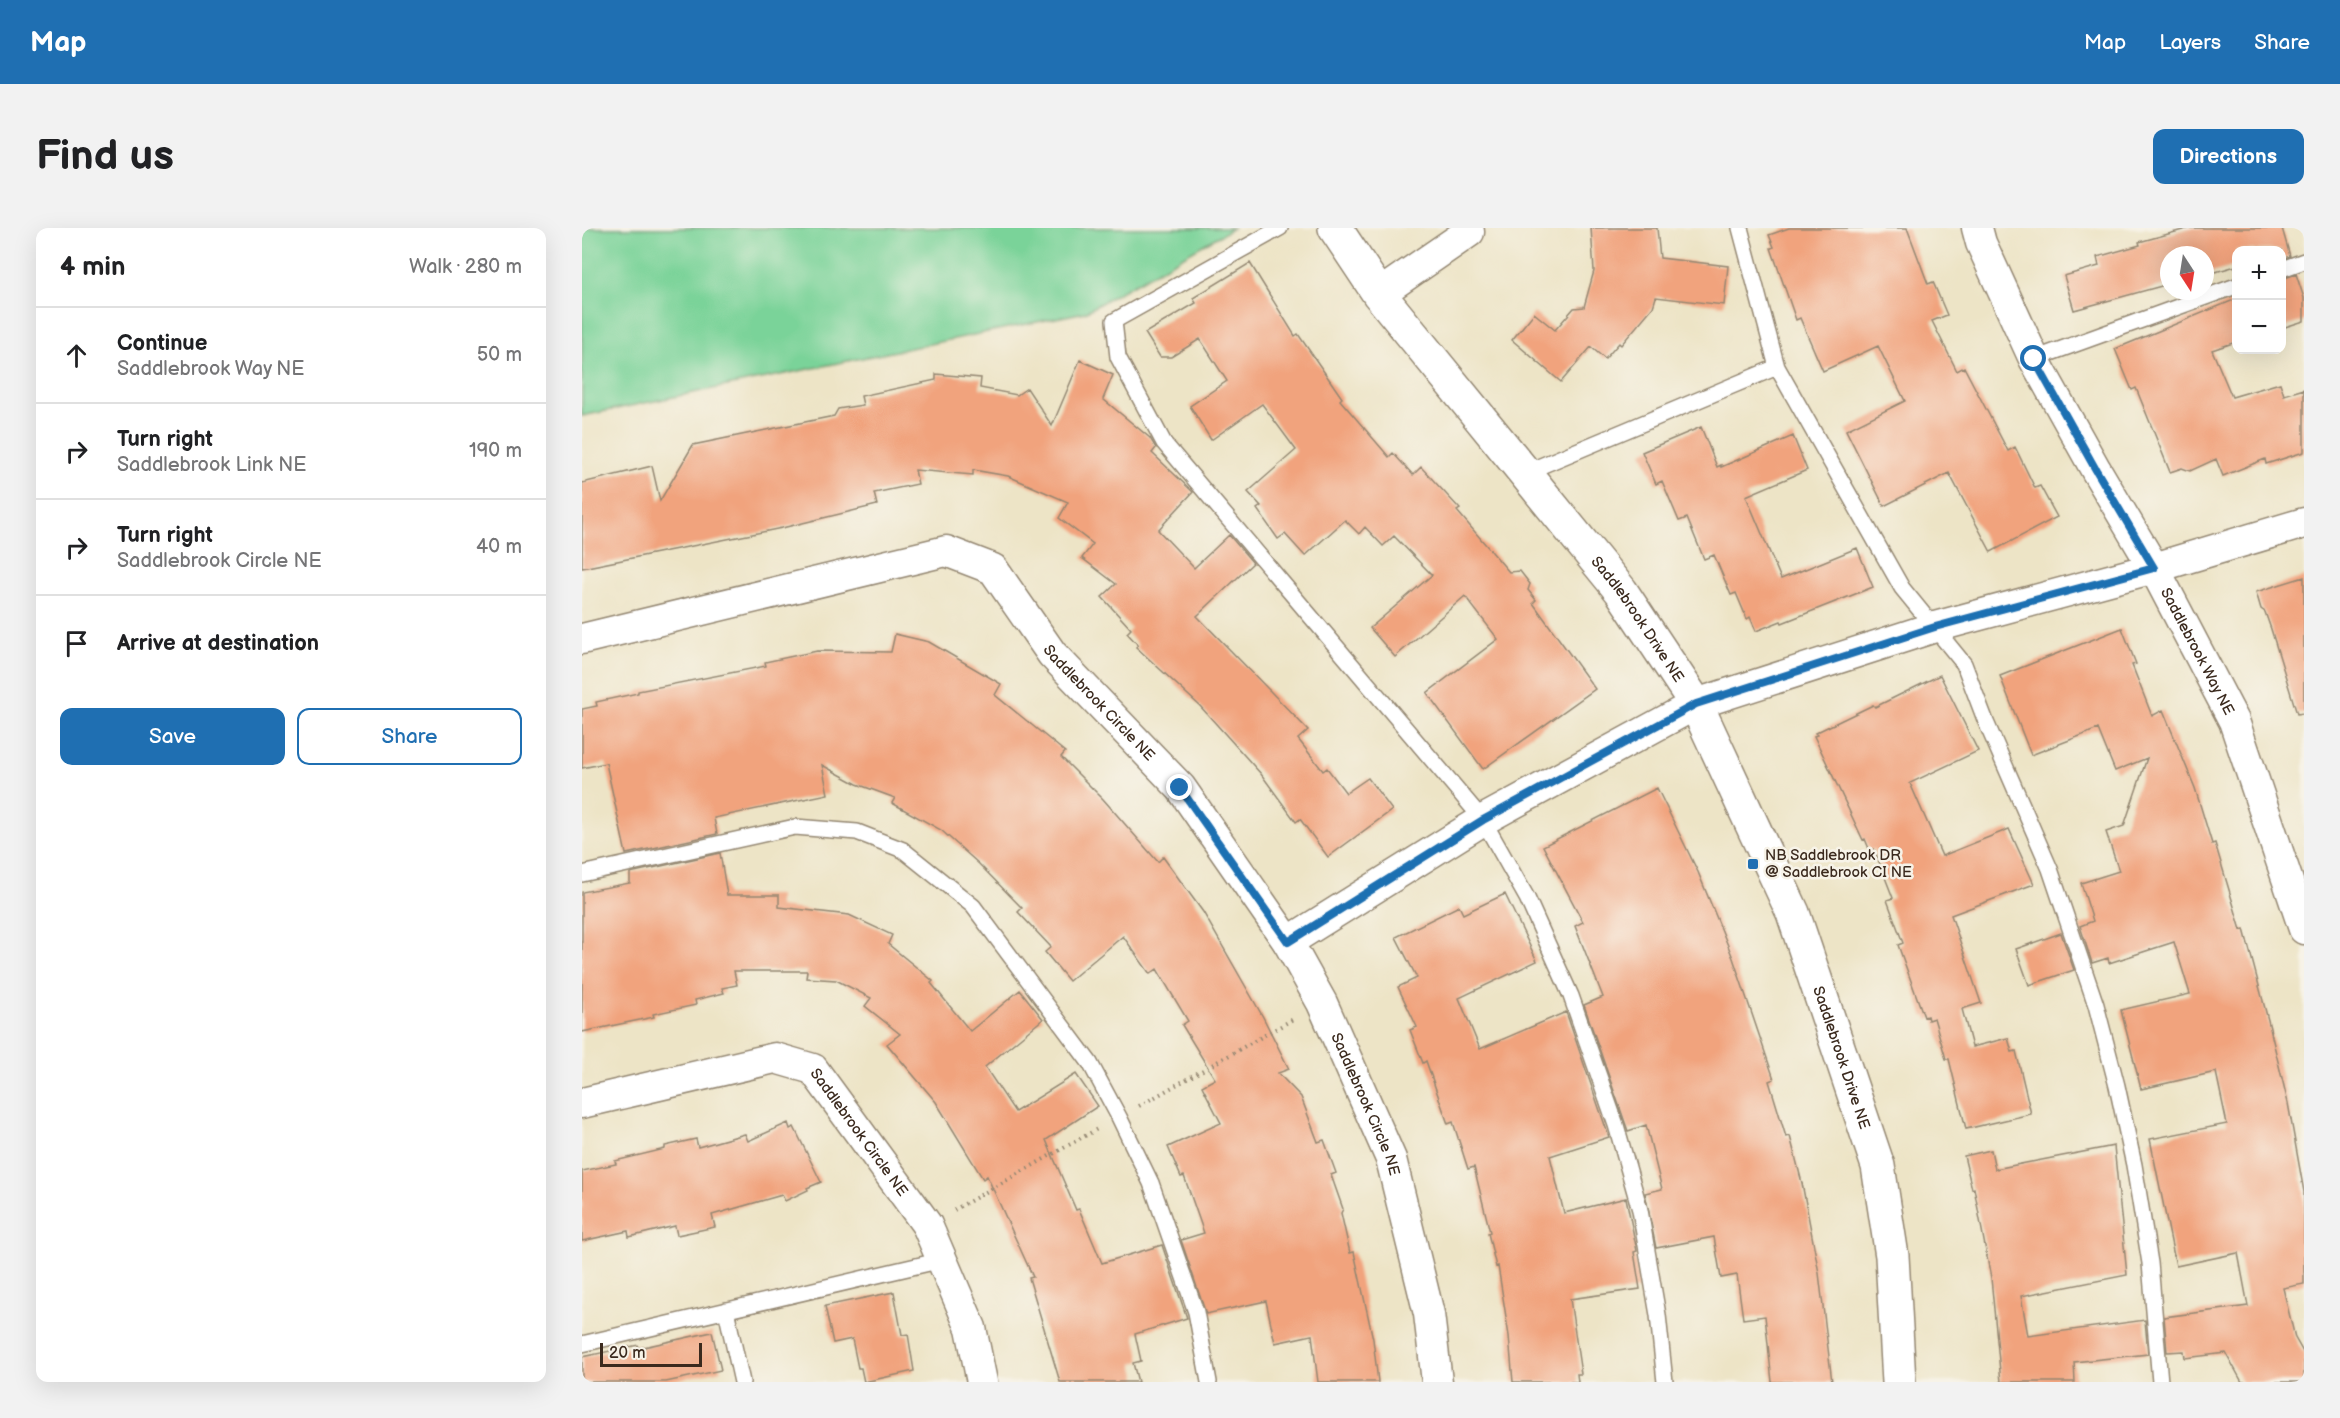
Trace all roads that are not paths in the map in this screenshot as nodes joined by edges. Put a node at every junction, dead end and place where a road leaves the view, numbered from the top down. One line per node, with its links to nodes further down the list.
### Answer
1 (1280, 228): 18 (lane)
2 (1335, 228): 9 (street, Saddlebrook Drive NE)
3 (1740, 228): 11 (lane)
4 (1977, 228): 10 (street, Saddlebrook Way NE)
5 (1469, 232): 9 (street)
6 (2304, 261): 7 (lane)
7 (2286, 268)
8 (2232, 287): 10 (lane)
9 (1379, 294): 12 (street, Saddlebrook Drive NE)
10 (2034, 359): 14 (street, Saddlebrook Way NE)
11 (1777, 367): 12 (lane); 15 (lane)
12 (1524, 473): 17 (street, Saddlebrook Drive NE)
13 (2304, 523): 14 (street)
14 (2154, 568): 15 (street); 20 (street, Saddlebrook Way NE)
15 (1935, 627): 17 (street); 32 (lane)
16 (582, 639): 21 (street, Saddlebrook Circle NE)
17 (1696, 704): 18 (street); 31 (street, Saddlebrook Drive NE)
18 (1483, 820): 21 (street); 30 (lane)
19 (582, 874): 28 (lane)
20 (2304, 929)
21 (1288, 942): 29 (street, Saddlebrook Circle NE)
22 (582, 1103): 23 (street, Saddlebrook Circle NE)
23 (942, 1260): 24 (lane); 27 (street, Saddlebrook Circle NE)
24 (726, 1311): 25 (lane); 26 (lane)
25 (582, 1344)
26 (742, 1382)
27 (982, 1382)
28 (1209, 1382)
29 (1437, 1382)
30 (1665, 1382)
31 (1899, 1382)
32 (2160, 1382)

